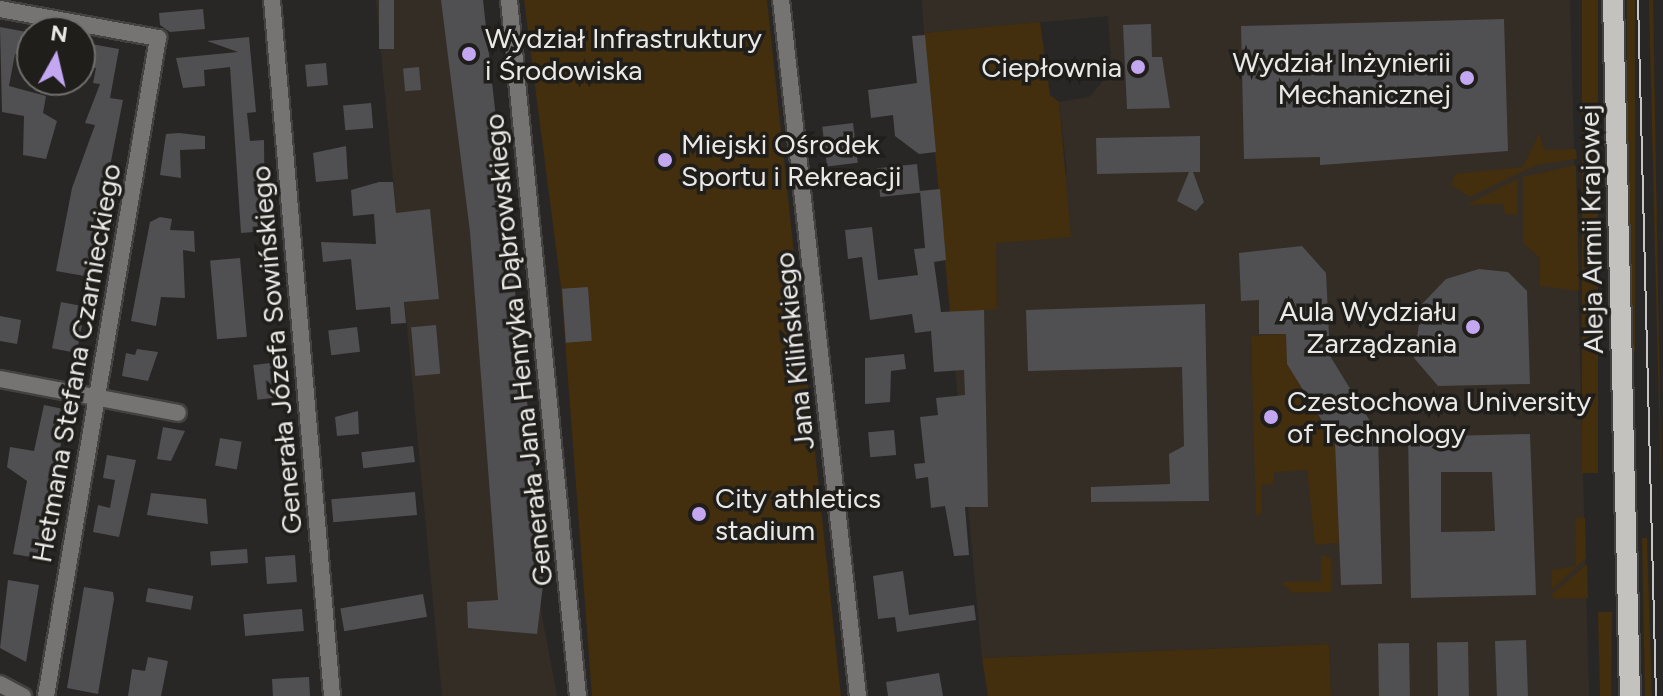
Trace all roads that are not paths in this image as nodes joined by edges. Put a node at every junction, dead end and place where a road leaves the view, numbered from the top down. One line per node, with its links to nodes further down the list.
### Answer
1 (272, 0): 12 (street, Generała Józefa Sowińskiego)
2 (509, 0): 13 (street, Generała Jana Henryka Dąbrowskiego)
3 (781, 0): 14 (street, Jana Kilińskiego)
4 (1613, 0): 15 (main road, Aleja Armii Krajowej)
5 (0, 9): 7 (street, Hetmana Stefana Czarnieckiego)
6 (0, 379): 7 (street)
7 (95, 398): 8 (street); 11 (street, Hetmana Stefana Czarnieckiego)
8 (178, 413)
9 (0, 684): 10 (street)
10 (23, 696)
11 (46, 696)
12 (332, 696)
13 (578, 696)
14 (858, 696)
15 (1630, 696)

